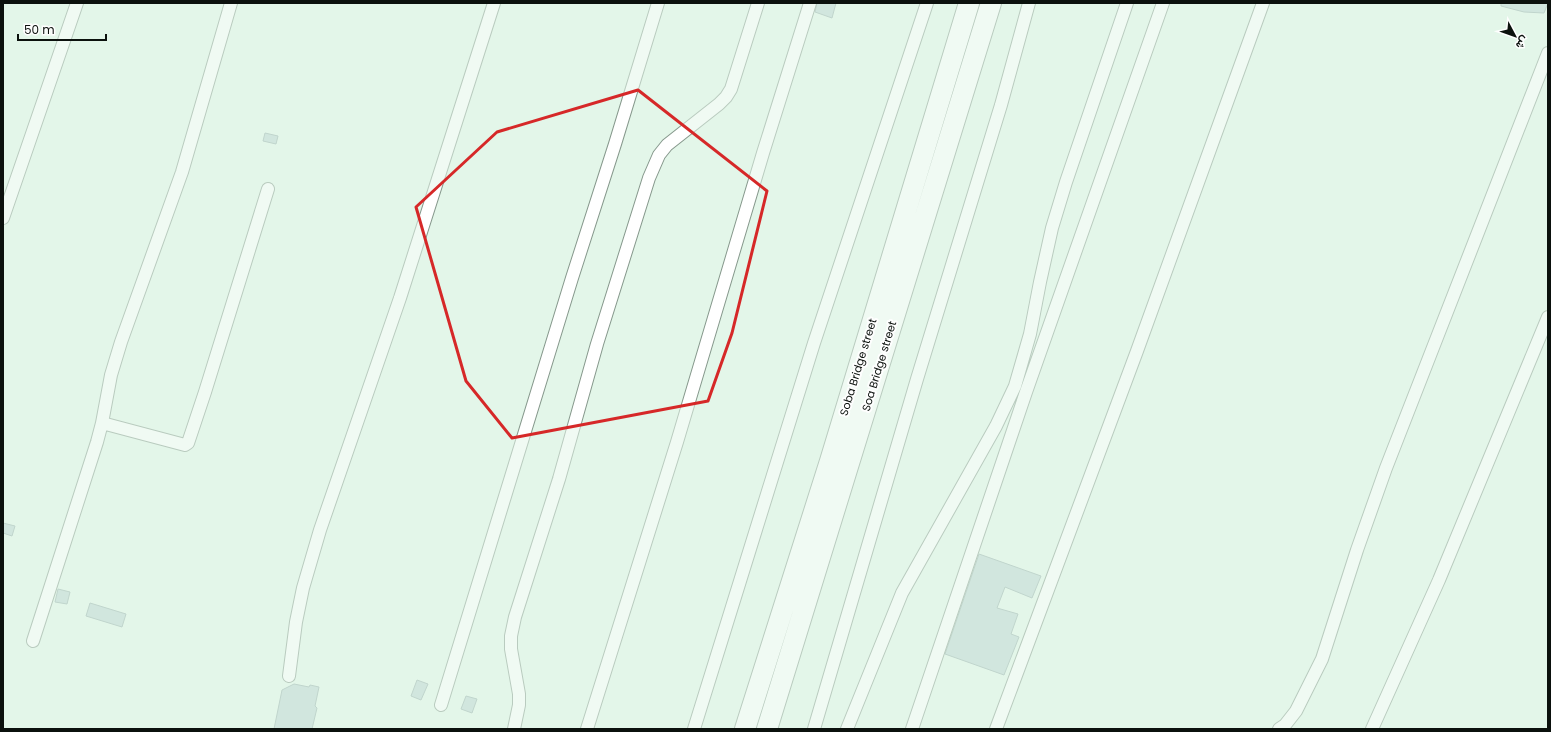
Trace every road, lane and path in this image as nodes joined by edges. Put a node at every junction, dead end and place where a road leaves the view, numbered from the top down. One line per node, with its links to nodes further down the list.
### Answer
1 (77, 3): 16 (street)
2 (231, 3): 18 (street)
3 (494, 3): 20 (street)
4 (658, 3): 21 (street)
5 (758, 3): 22 (street)
6 (810, 3): 23 (street)
7 (927, 3): 24 (street)
8 (969, 3): 25 (highway, Soba Bridge street)
9 (991, 3): 26 (highway, Soa Bridge street)
10 (1029, 3): 27 (street)
11 (1127, 3): 28 (street)
12 (1163, 3): 29 (street)
13 (1263, 3): 30 (street)
14 (1548, 53): 31 (street)
15 (268, 189): 18 (street)
16 (3, 218)
17 (1548, 317): 32 (street)
18 (102, 423): 19 (street)
19 (33, 641)
20 (289, 676)
21 (441, 705)
22 (514, 729)
23 (587, 729)
24 (694, 729)
25 (745, 729)
26 (767, 729)
27 (814, 729)
28 (847, 729)
29 (912, 729)
30 (996, 729)
31 (1279, 729)
32 (1372, 729)

